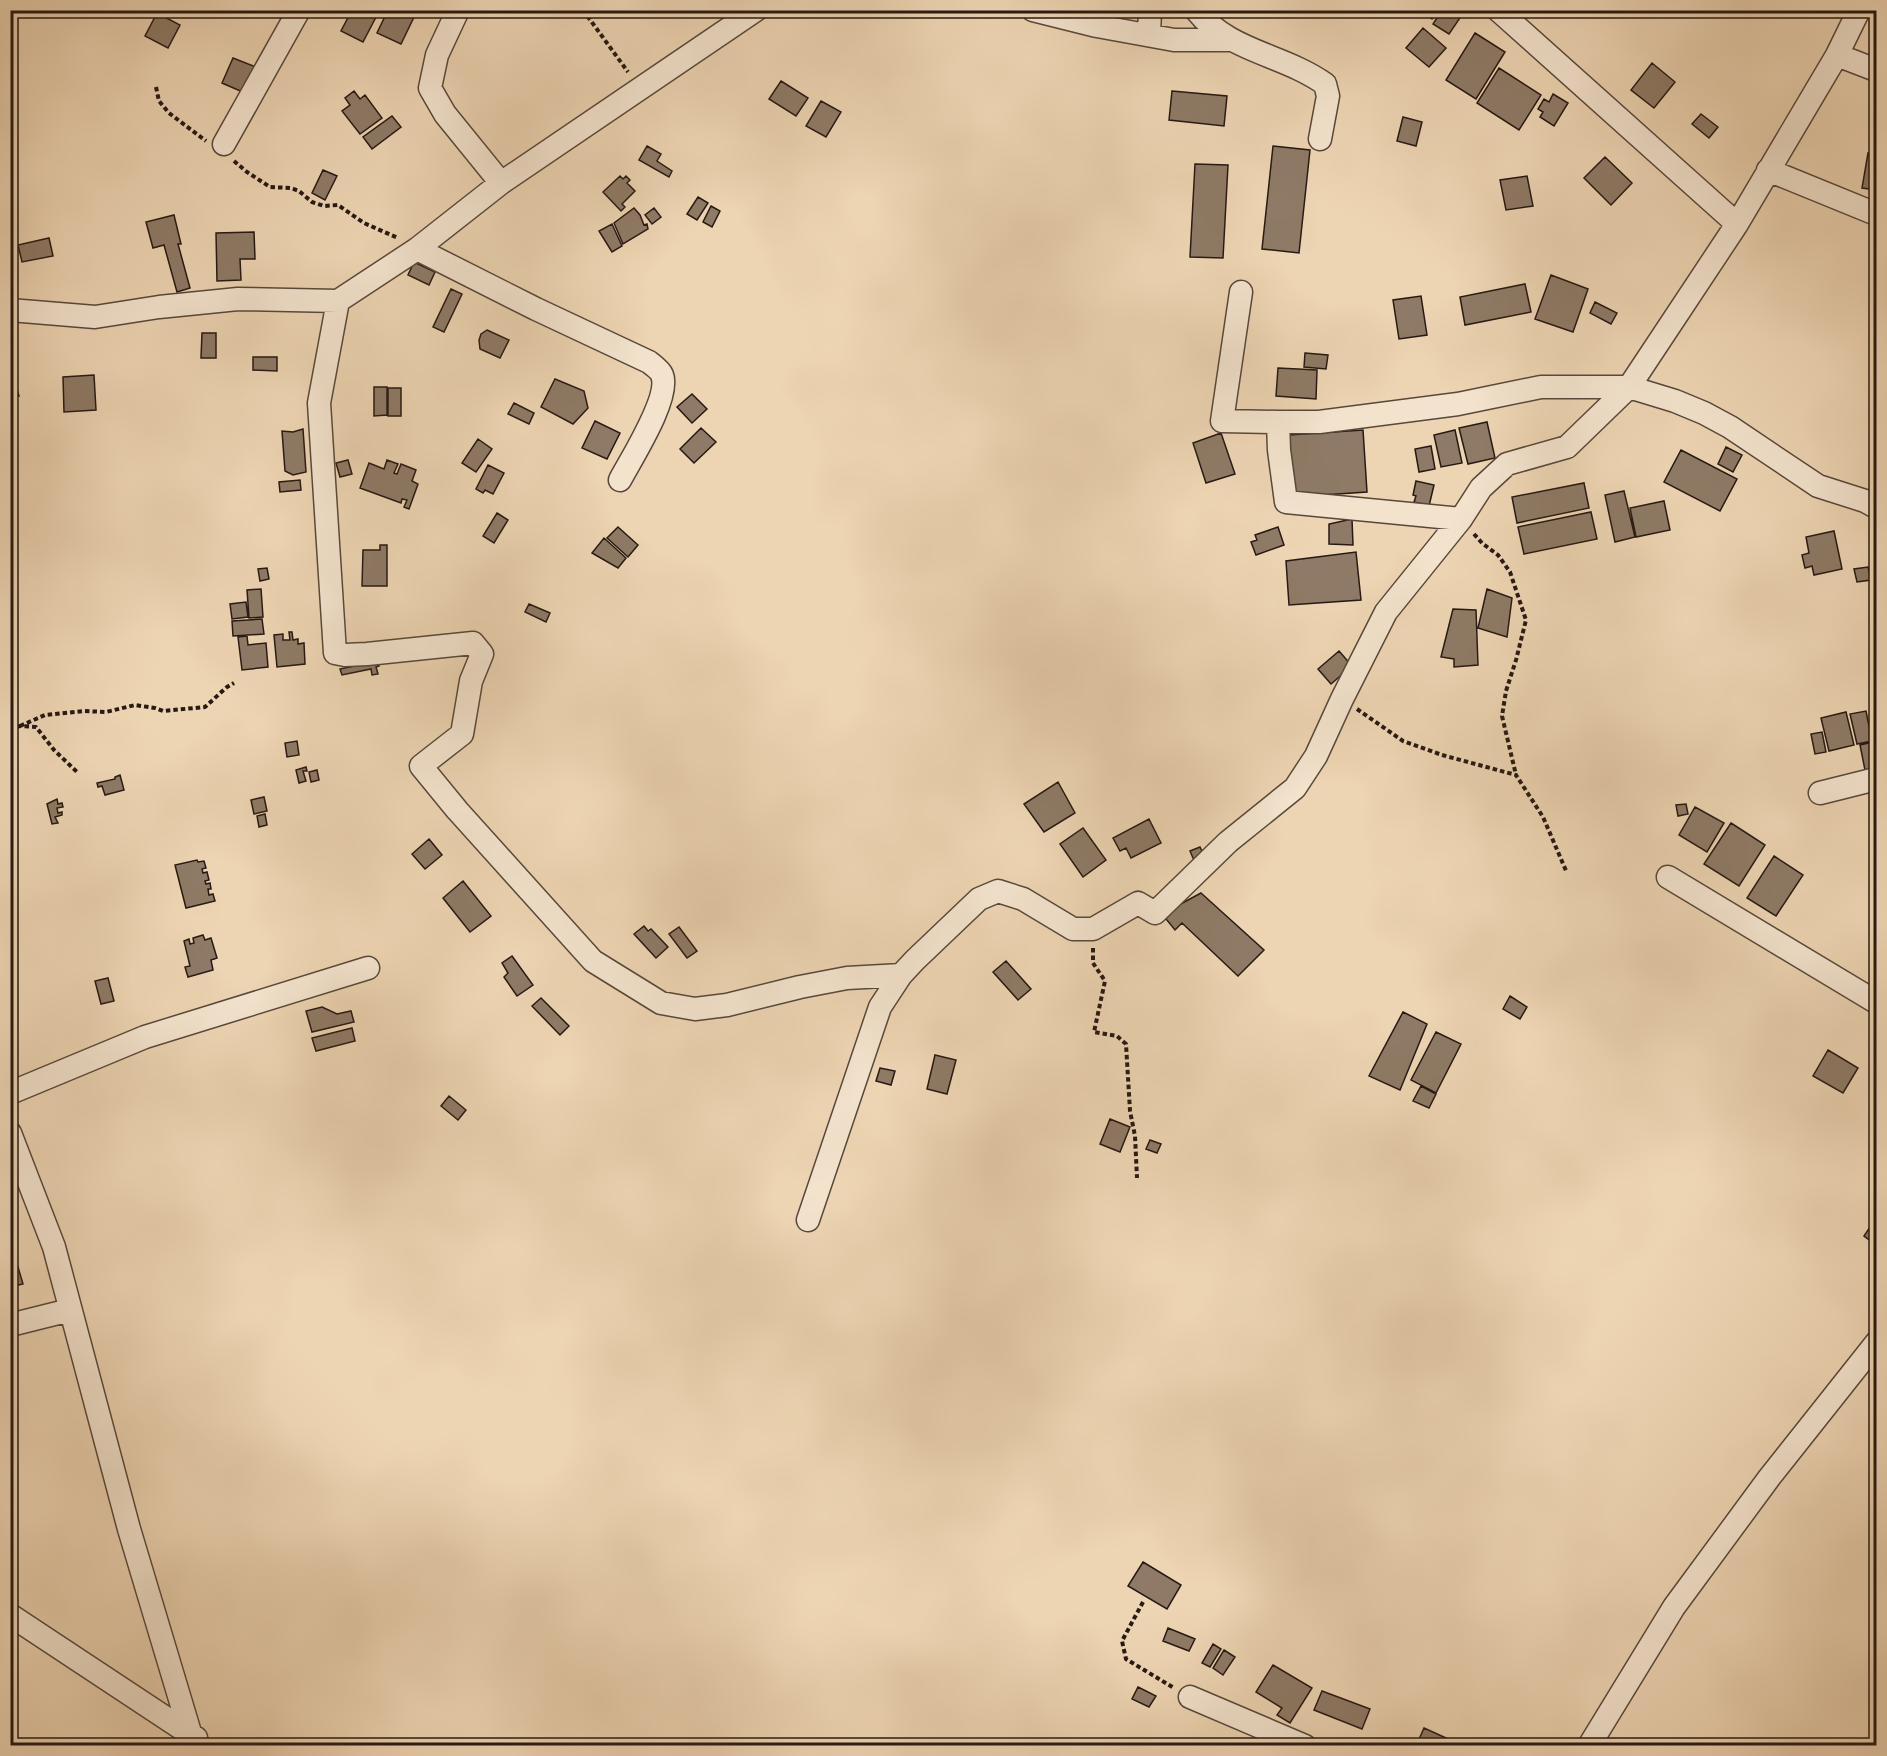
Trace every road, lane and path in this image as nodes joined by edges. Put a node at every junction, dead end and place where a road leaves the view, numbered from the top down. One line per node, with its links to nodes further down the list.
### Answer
1 (299, 10): 17 (street)
2 (458, 10): 19 (street)
3 (583, 10): 15 (path)
4 (756, 10): 15 (street)
5 (1033, 10): 10 (street)
6 (1150, 10): 10 (street)
7 (1196, 10): 11 (street)
8 (1498, 10): 21 (street)
9 (1858, 10): 12 (street)
10 (1149, 35): 11 (street)
11 (1229, 40): 16 (street)
12 (1837, 55): 13 (street); 18 (street)
13 (1876, 70)
14 (156, 87): 17 (path)
15 (641, 89): 19 (street)
16 (1320, 140)
17 (221, 148): 22 (path)
18 (1768, 170): 20 (street); 21 (street)
19 (501, 183): 22 (street)
20 (1876, 214)
21 (1737, 224): 26 (street)
22 (417, 249): 24 (street); 28 (street)
23 (1242, 292): 27 (street)
24 (338, 301): 25 (street); 43 (street)
25 (10, 310)
26 (1629, 387): 27 (street); 29 (street); 30 (street)
27 (1278, 422): 30 (street)
28 (620, 480)
29 (1876, 507)
30 (1461, 519): 32 (street); 36 (path)
31 (234, 683): 33 (path)
32 (1342, 699): 36 (path); 41 (street)
33 (20, 726): 34 (path); 35 (path)
34 (10, 729)
35 (77, 772)
36 (1516, 775): 39 (path)
37 (1876, 779): 38 (street)
38 (1821, 793)
39 (1567, 873)
40 (1668, 877): 44 (street)
41 (1093, 929): 43 (street); 47 (path)
42 (368, 968): 45 (street)
43 (901, 975): 48 (street)
44 (1876, 1002)
45 (10, 1092)
46 (10, 1133): 49 (street)
47 (1137, 1178)
48 (808, 1220)
49 (70, 1310): 50 (street); 55 (street)
50 (10, 1325)
51 (1876, 1343): 57 (street)
52 (1143, 1602): 54 (path)
53 (10, 1615): 55 (street)
54 (1190, 1697): 56 (street)
55 (197, 1742)
56 (1305, 1746)
57 (1589, 1746)

